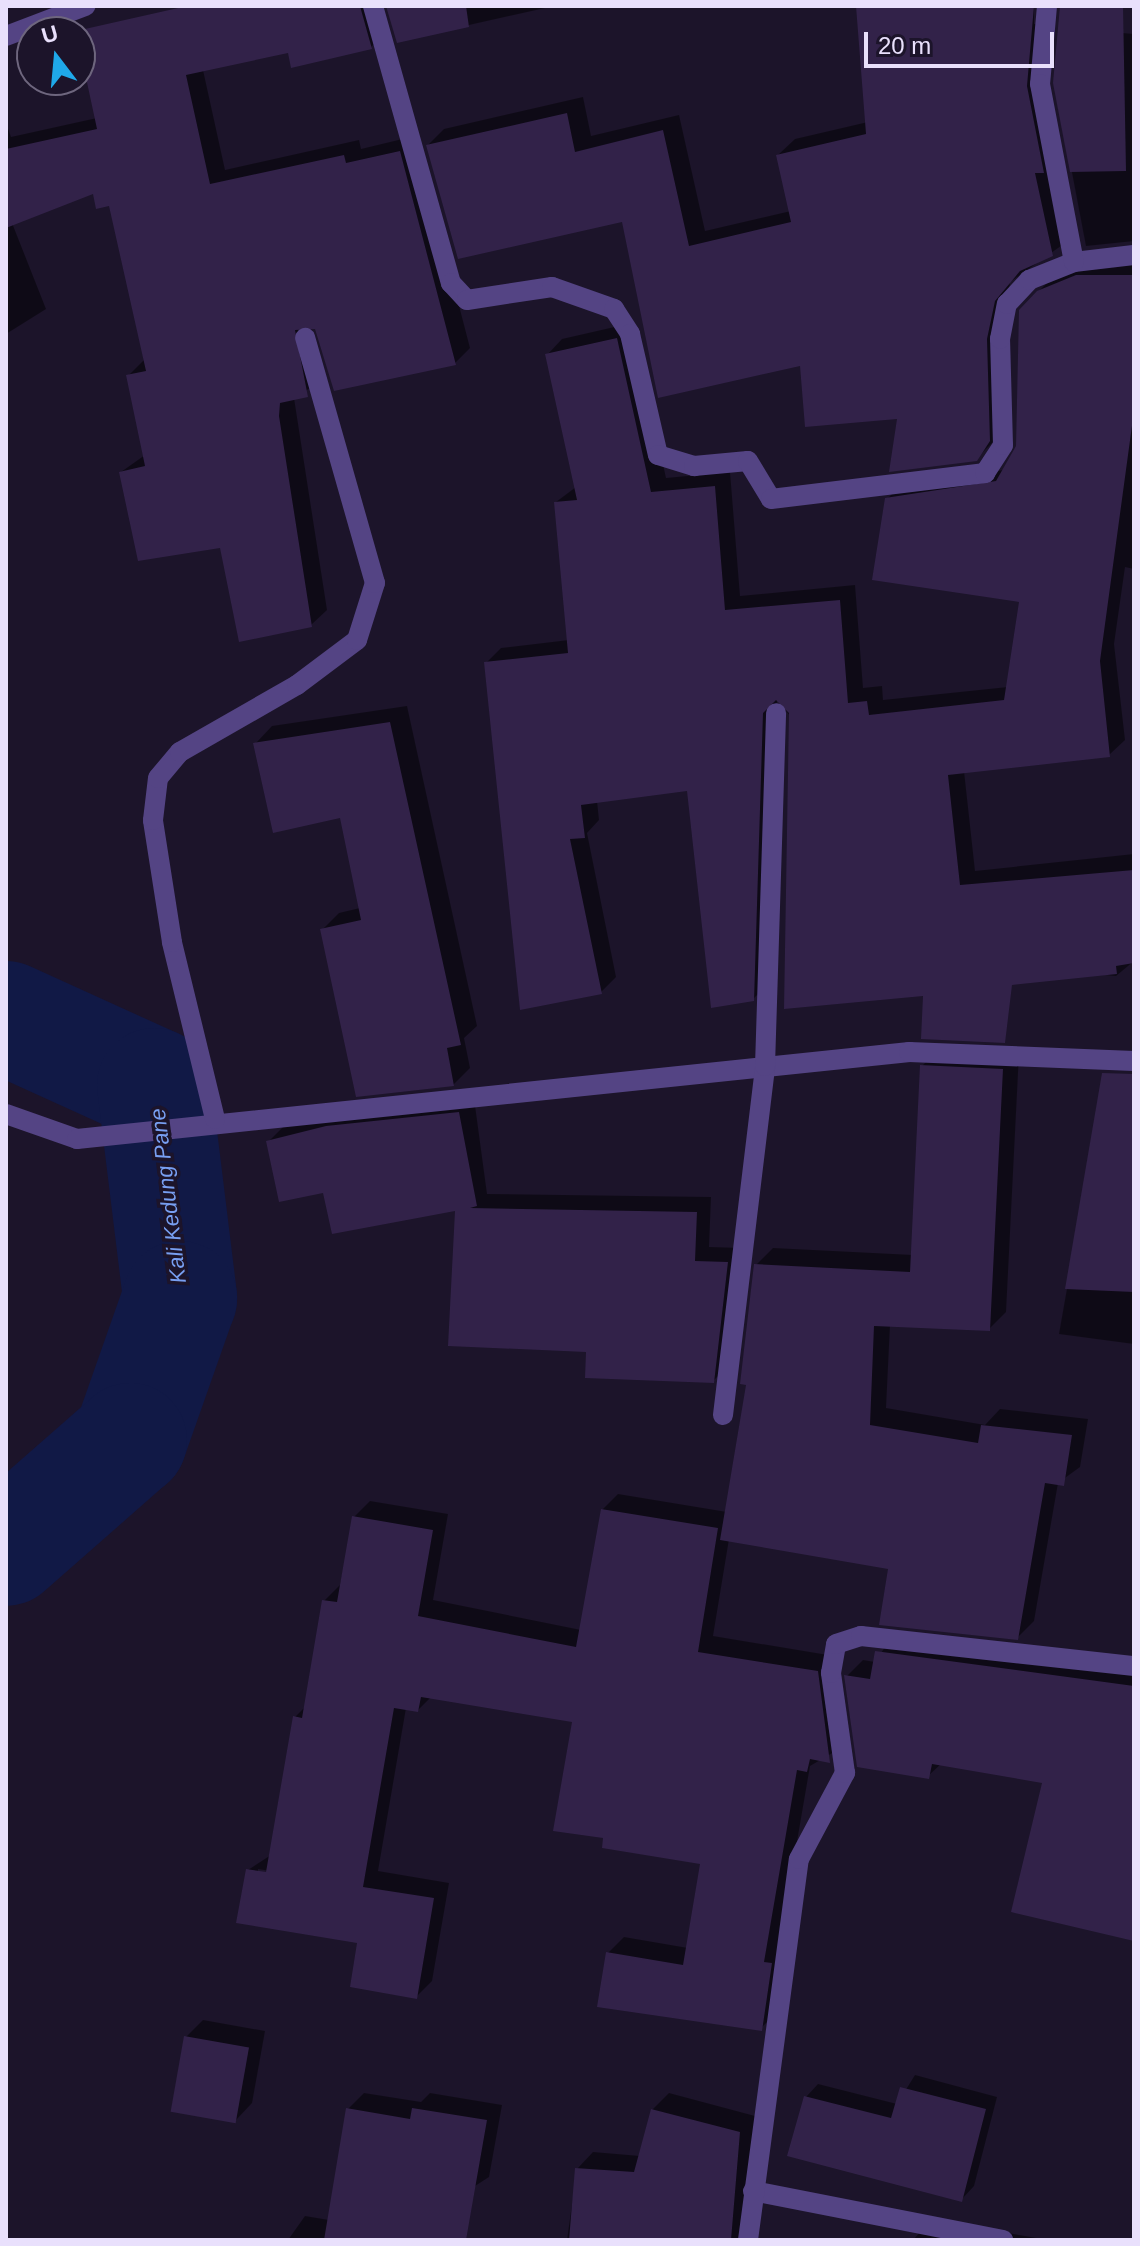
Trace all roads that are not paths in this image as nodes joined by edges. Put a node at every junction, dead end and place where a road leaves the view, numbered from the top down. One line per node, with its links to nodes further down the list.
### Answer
1 (85, 6): 4 (street)
2 (373, 6): 6 (street)
3 (1047, 6): 6 (street)
4 (6, 36)
5 (1134, 255): 6 (street)
6 (1074, 262)
7 (305, 338): 12 (street)
8 (776, 713): 10 (street)
9 (1134, 1061): 10 (street)
10 (765, 1066): 12 (street); 13 (street)
11 (6, 1114): 12 (street)
12 (210, 1121)
13 (723, 1415)
14 (1134, 1666): 15 (street)
15 (753, 2191): 16 (street); 17 (street)
16 (748, 2240)
17 (1003, 2240)

